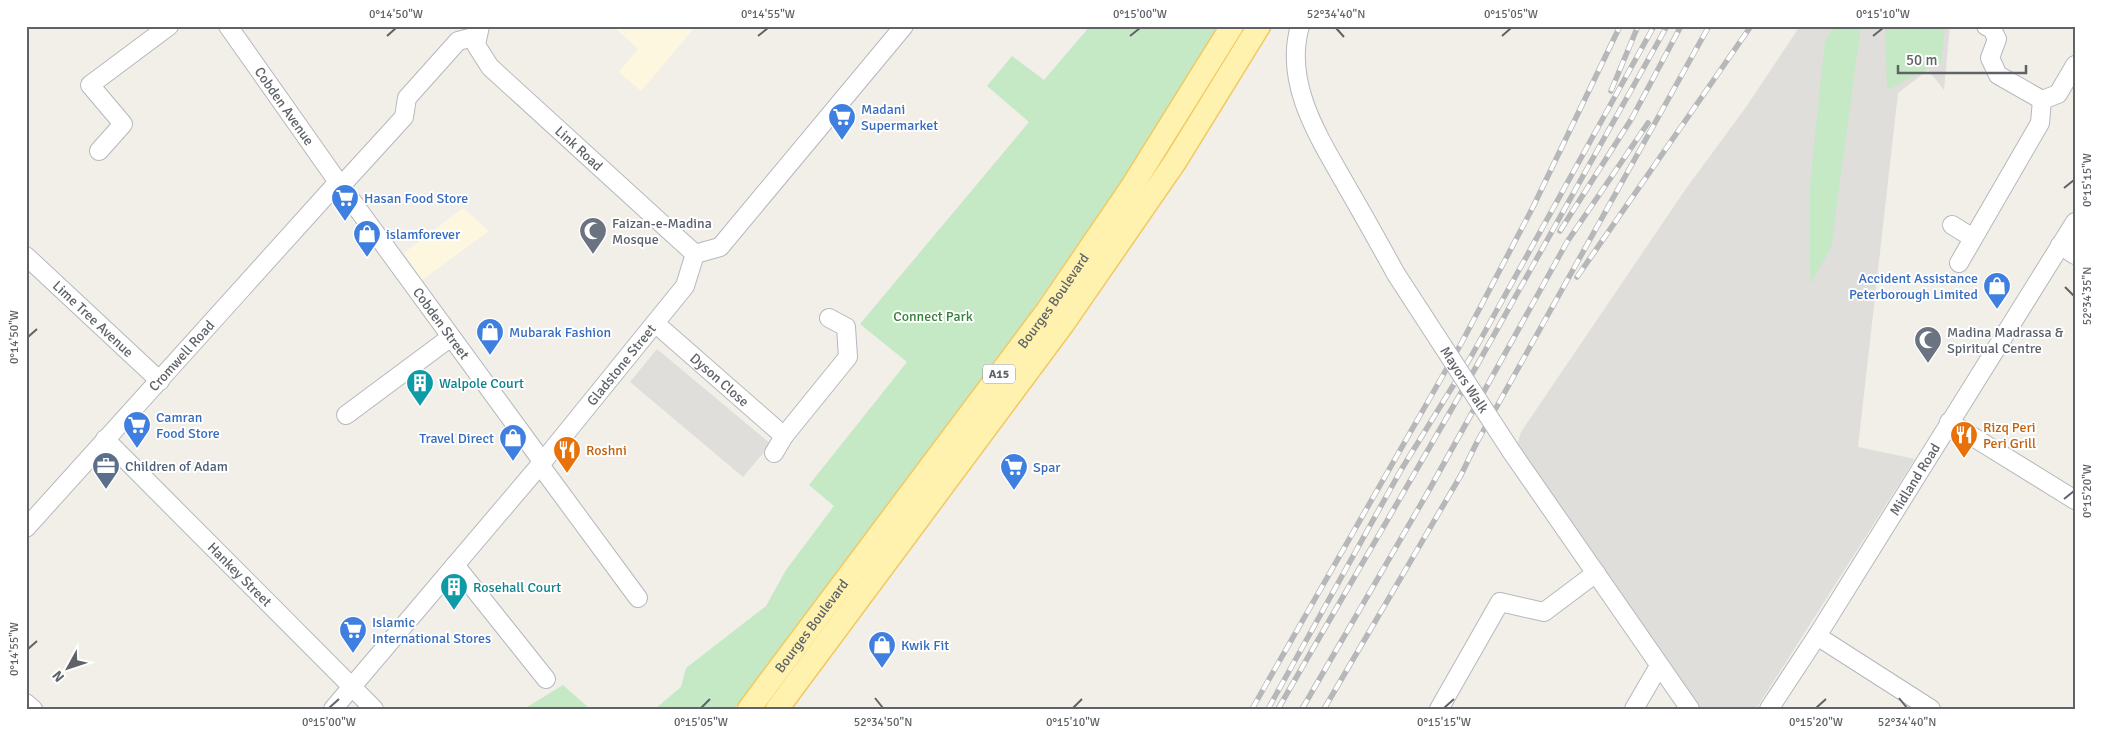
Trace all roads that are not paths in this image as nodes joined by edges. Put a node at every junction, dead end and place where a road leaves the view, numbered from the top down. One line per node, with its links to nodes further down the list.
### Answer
1 (169, 26): 11 (street)
2 (228, 26): 12 (street, Cobden Avenue)
3 (904, 26): 17 (street)
4 (1232, 26): 44 (main road, Bourges Boulevard / A15)
5 (1259, 26): 45 (main road, Bourges Boulevard / A15)
6 (1300, 26): 34 (street, Mayors Walk, bridge)
7 (1986, 26): 10 (street)
8 (478, 31): 12 (street, Cromwell Road); 17 (street, Link Road)
9 (2075, 65): 10 (street)
10 (2042, 100): 15 (street)
11 (99, 151)
12 (339, 184): 23 (street, Cobden Street); 24 (street, Cromwell Road)
13 (2075, 222): 16 (street, Midland Road)
14 (1952, 225): 15 (street)
15 (1973, 238): 20 (street)
16 (2060, 245): 18 (street); 26 (street, Midland Road)
17 (695, 254): 22 (street, Gladstone Street)
18 (2075, 255)
19 (26, 256): 24 (street, Lime Tree Avenue)
20 (1959, 263)
21 (829, 318): 27 (street)
22 (655, 323): 27 (street, Dyson Close); 30 (street, Gladstone Street)
23 (451, 336): 25 (street); 30 (street, Cobden Street)
24 (160, 381): 28 (street, Cromwell Road)
25 (346, 415)
26 (1949, 422): 31 (street); 36 (street, Midland Road)
27 (784, 436): 29 (street)
28 (105, 439): 32 (street, Cromwell Road); 39 (street, Hankey Street)
29 (774, 453)
30 (541, 463): 33 (street, Gladstone Street); 35 (street, Cobden Street)
31 (2075, 500)
32 (26, 528)
33 (454, 565): 38 (street); 39 (street, Gladstone Street)
34 (1596, 573): 37 (street, Mayors Walk); 46 (street)
35 (638, 598)
36 (1817, 636): 49 (street, Midland Road); 50 (street)
37 (1659, 666): 47 (street); 48 (street, Mayors Walk)
38 (546, 679)
39 (352, 686): 42 (street, Gladstone Street); 43 (street, Hankey Street)
40 (26, 702): 41 (street)
41 (33, 709)
42 (333, 709)
43 (374, 709)
44 (749, 709)
45 (777, 709)
46 (1439, 709)
47 (1634, 709)
48 (1690, 709)
49 (1769, 709)
50 (1931, 709)

